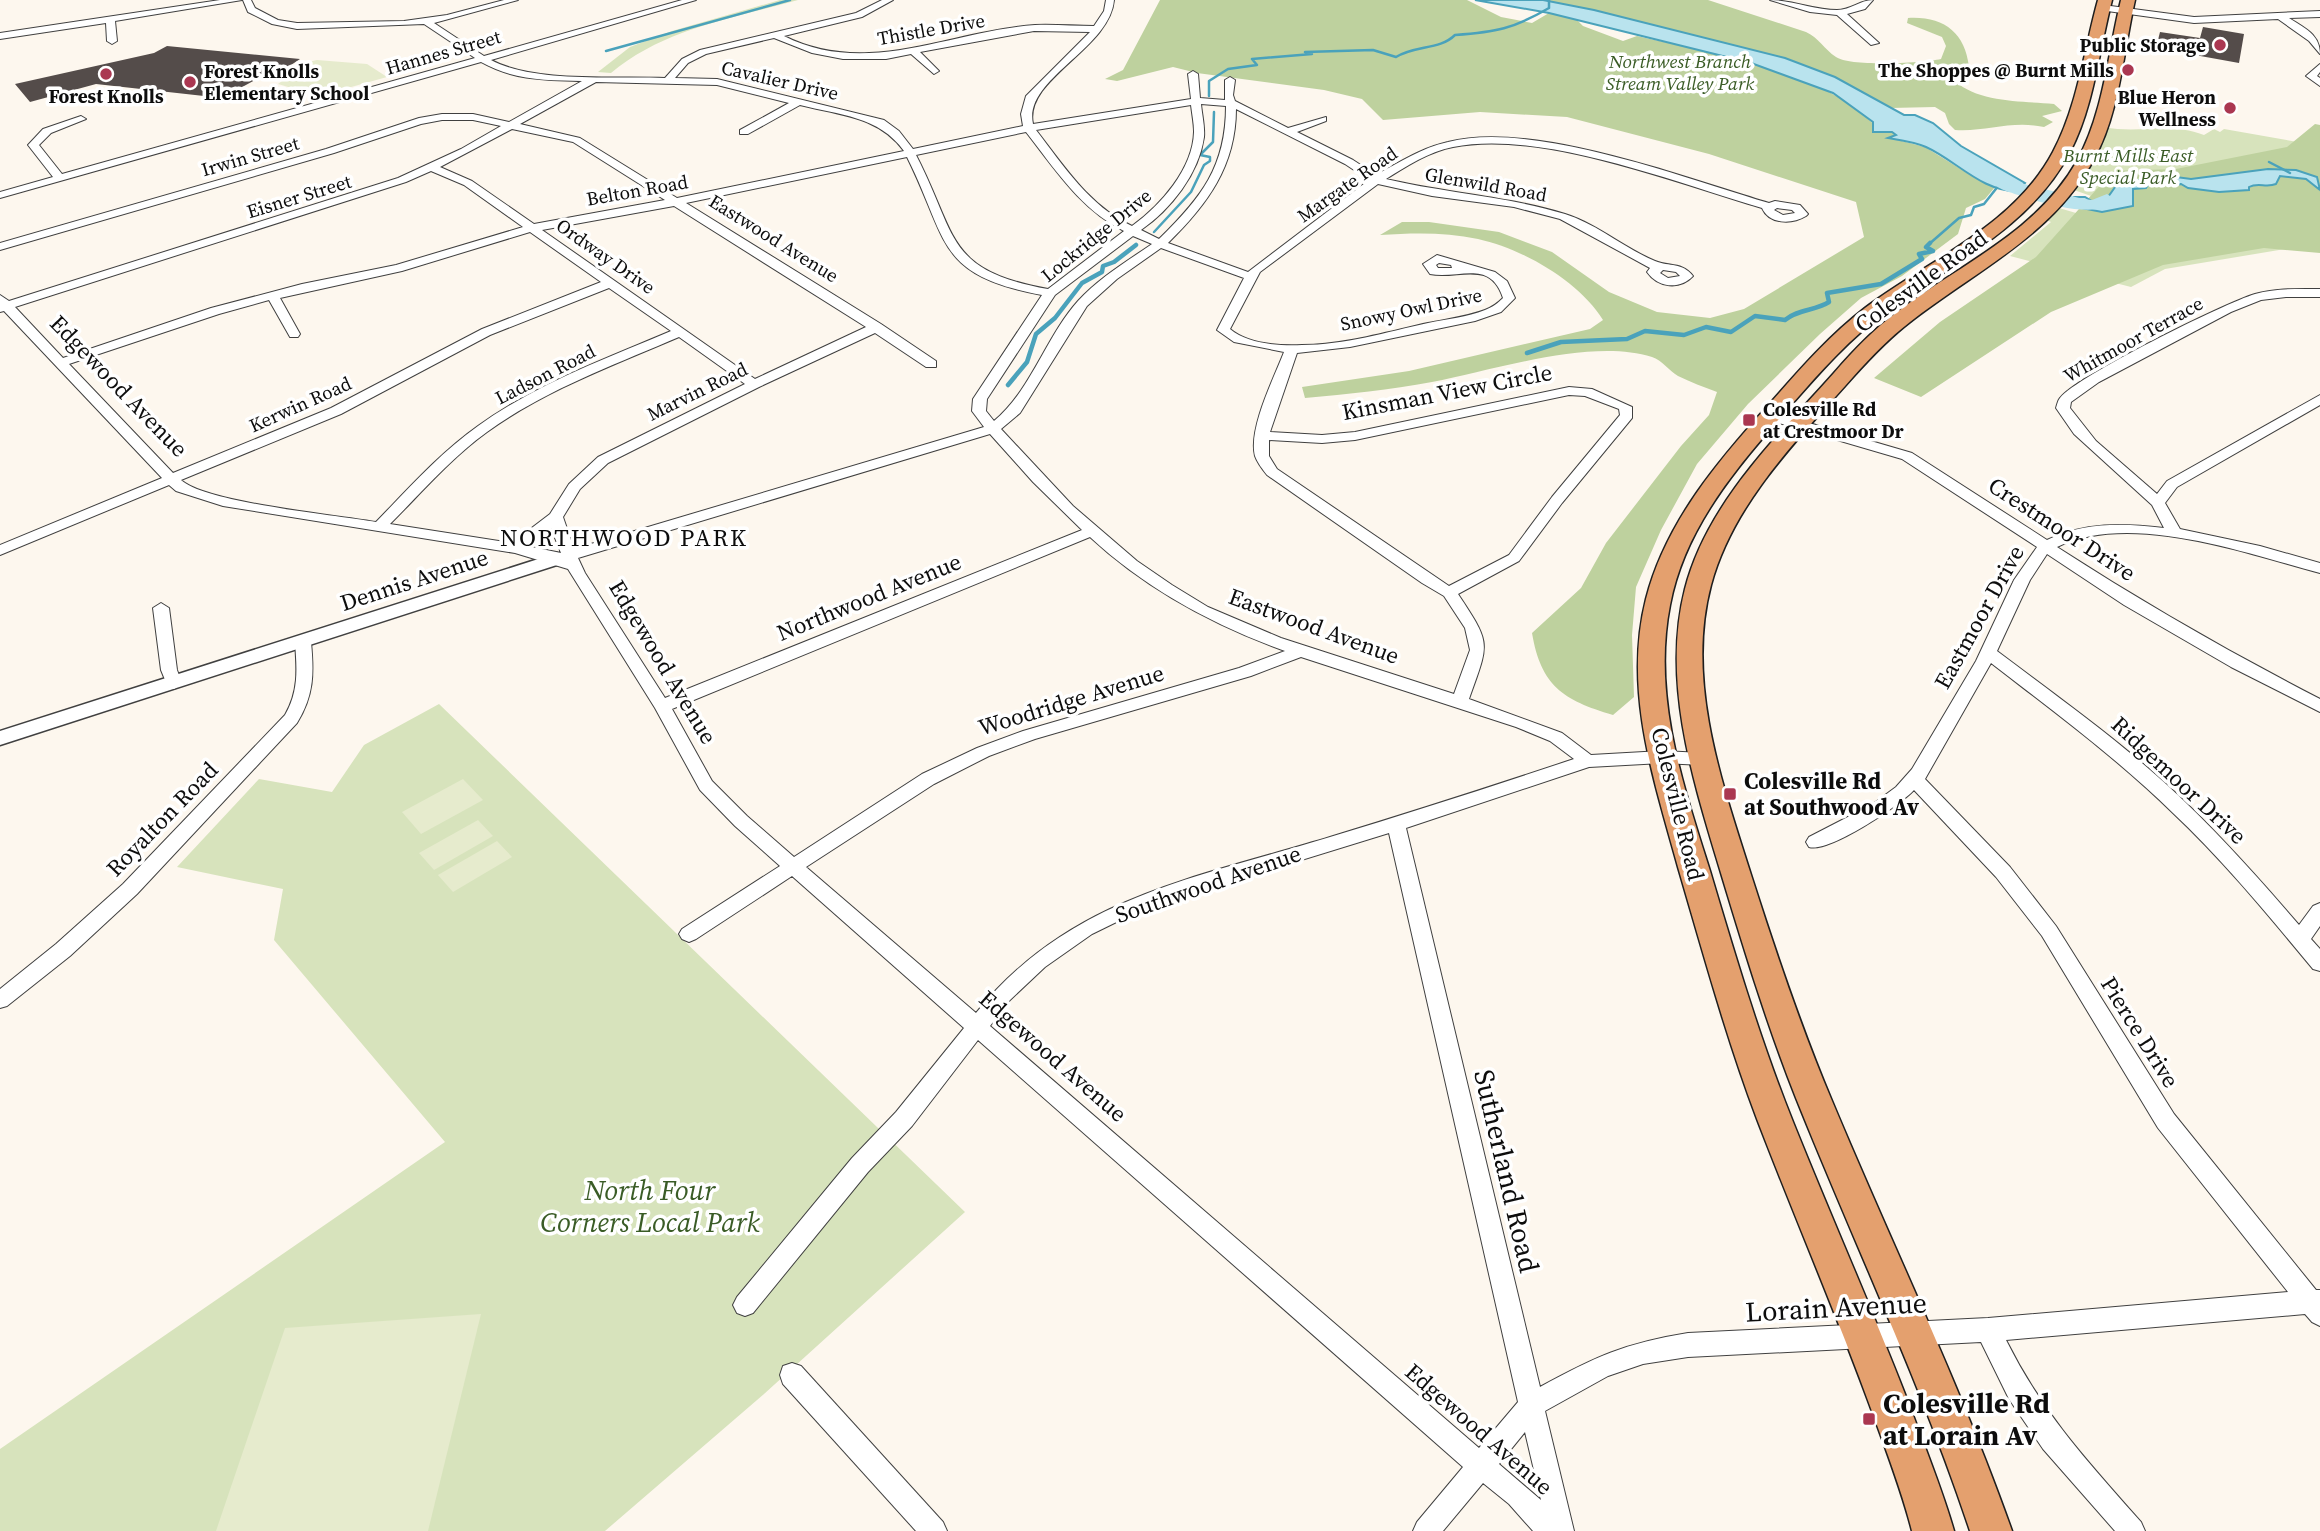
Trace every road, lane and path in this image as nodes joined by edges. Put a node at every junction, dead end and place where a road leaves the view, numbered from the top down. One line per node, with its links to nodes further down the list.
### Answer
1 (238, 0): 15 (street)
2 (247, 0): 16 (street)
3 (514, 0): 16 (street)
4 (692, 0): 25 (street, Hannes Street)
5 (889, 0): 18 (street)
6 (1110, 0): 17 (street)
7 (1774, 0): 11 (street)
8 (1869, 0): 11 (street)
9 (2104, 4): 10 (street); 69 (highway, Colesville Road)
10 (2127, 6): 13 (street); 70 (highway, Colesville Road)
11 (1839, 12): 22 (street)
12 (2320, 14): 14 (street)
13 (2280, 16): 14 (street); 24 (street)
14 (2291, 16): 19 (street)
15 (110, 19): 20 (street); 21 (street)
16 (427, 22): 25 (street, Cavalier Drive)
17 (1096, 29): 23 (street, Thistle Drive); 39 (street)
18 (775, 35): 23 (street, Thistle Drive); 30 (street)
19 (2320, 35)
20 (0, 36)
21 (112, 41)
22 (1874, 43)
23 (913, 51): 27 (street)
24 (2320, 51)
25 (482, 59): 29 (street, Cavalier Drive); 44 (street, Hannes Street)
26 (2320, 67): 32 (street)
27 (934, 71)
28 (1193, 74): 33 (street, Lockridge Drive)
29 (593, 79): 30 (street, Cavalier Drive); 38 (street, Eisner Street)
30 (668, 80): 34 (street, Cavalier Drive)
31 (1230, 80): 35 (street, Lockridge Drive)
32 (2320, 83)
33 (1197, 101): 35 (street, Belton Road); 39 (street, Belton Road); 50 (street, Lockridge Drive)
34 (798, 102): 40 (street); 42 (street, Cavalier Drive)
35 (1231, 103): 41 (street, Glenwild Road); 51 (street, Lockridge Drive)
36 (81, 119): 44 (street)
37 (1322, 119): 41 (street)
38 (513, 125): 43 (street, Eisner Street); 47 (street, Eastwood Avenue); 52 (street, Irwin Street)
39 (1029, 128): 42 (street, Belton Road); 50 (street)
40 (744, 132)
41 (1286, 132): 45 (street, Glenwild Road)
42 (908, 152): 47 (street, Belton Road); 57 (street, Cavalier Drive)
43 (431, 167): 49 (street, Ordway Drive); 60 (street, Eisner Street)
44 (60, 178): 46 (street, Hannes Street)
45 (1376, 180): 48 (street, Margate Road); 54 (street, Glenwild Road); 55 (street, Margate Road)
46 (0, 195)
47 (675, 201): 49 (street, Belton Road); 61 (street, Eastwood Avenue)
48 (1768, 206)
49 (532, 228): 56 (street, Ordway Drive); 59 (street, Belton Road)
50 (1133, 231): 51 (street); 57 (street, Lockridge Drive)
51 (1160, 244): 55 (street); 71 (street, Lockridge Drive)
52 (0, 247)
53 (1459, 266): 64 (street, Snowy Owl Drive)
54 (1657, 267)
55 (1249, 276): 64 (street, Margate Road)
56 (610, 283): 62 (street, Ordway Drive); 73 (street, Kerwin Road)
57 (1050, 293): 71 (street, Lockridge Drive)
58 (2320, 293): 74 (street, Whitmoor Terrace)
59 (273, 296): 63 (street); 65 (street, Belton Road)
60 (2, 304): 65 (street, Edgewood Avenue)
61 (877, 327): 66 (street, Eastwood Avenue); 67 (street, Marvin Road)
62 (680, 332): 67 (street, Ordway Drive); 76 (street, Ladson Road)
63 (294, 334)
64 (1292, 349): 72 (street)
65 (60, 363): 73 (street, Edgewood Avenue)
66 (931, 364)
67 (754, 384): 75 (street, Marvin Road)
68 (2320, 399): 74 (street)
69 (1770, 416): 70 (street, Crestmoor Drive); 94 (highway, Colesville Road)
70 (1800, 425): 79 (street, Crestmoor Drive); 95 (highway, Colesville Road)
71 (992, 429): 77 (street, Eastwood Avenue); 82 (street, Dennis Avenue)
72 (1262, 436): 84 (street); 84 (street, Kinsman View Circle)
73 (172, 480): 76 (street, Edgewood Avenue); 81 (street, Kerwin Road)
74 (2158, 503): 78 (street)
75 (556, 517): 80 (street, Marvin Road); 82 (street)
76 (379, 527): 80 (street, Edgewood Avenue)
77 (1092, 531): 87 (street, Eastwood Avenue); 91 (street, Northwood Avenue)
78 (2174, 533): 79 (street, Eastmoor Drive); 83 (street, Eastmoor Drive)
79 (2045, 546): 88 (street, Eastmoor Drive); 92 (street, Crestmoor Drive)
80 (515, 548): 82 (street, Edgewood Avenue)
81 (0, 550)
82 (568, 562): 86 (street, Dennis Avenue); 91 (street, Edgewood Avenue)
83 (2320, 568)
84 (1449, 592): 90 (street)
85 (161, 608): 89 (street)
86 (303, 642): 89 (street, Dennis Avenue); 105 (street, Royalton Road)
87 (1303, 650): 90 (street, Eastwood Avenue); 100 (street, Woodridge Avenue)
88 (1988, 653): 97 (street, Eastmoor Drive); 103 (street, Ridgemoor Drive)
89 (174, 683): 93 (street, Dennis Avenue)
90 (1460, 701): 96 (street, Eastwood Avenue)
91 (662, 706): 100 (street, Edgewood Avenue)
92 (2320, 706)
93 (0, 738)
94 (1662, 757): 95 (street, Southwood Avenue); 96 (street, Southwood Avenue); 111 (highway, Colesville Road)
95 (1703, 759): 110 (highway, Colesville Road)
96 (1588, 761): 98 (street, Southwood Avenue)
97 (1914, 779): 99 (street, Eastmoor Drive); 108 (street, Pierce Drive)
98 (1396, 824): 106 (street, Southwood Avenue); 113 (street, Sutherland Road)
99 (1815, 842)
100 (794, 866): 102 (street, Woodridge Avenue); 106 (street, Edgewood Avenue)
101 (2320, 911): 103 (street)
102 (689, 934)
103 (2300, 939): 104 (street, Ridgemoor Drive)
104 (2320, 963)
105 (3, 993)
106 (979, 1026): 107 (street, Southwood Avenue); 114 (street, Edgewood Avenue)
107 (745, 1306)
108 (2317, 1306): 109 (street, Lorain Avenue)
109 (1988, 1329): 110 (street, Lorain Avenue); 121 (street)
110 (1915, 1334): 111 (street, Lorain Avenue); 120 (highway, Colesville Road)
111 (1863, 1336): 113 (street, Lorain Avenue); 119 (highway, Colesville Road)
112 (792, 1375): 115 (street)
113 (1531, 1406): 114 (street, Lorain Avenue); 118 (street, Sutherland Road)
114 (1480, 1465): 116 (street, Lorain Avenue); 117 (street, Edgewood Avenue)
115 (934, 1531)
116 (1426, 1531)
117 (1549, 1531)
118 (1561, 1531)
119 (1933, 1531)
120 (1991, 1531)
121 (2132, 1531)

